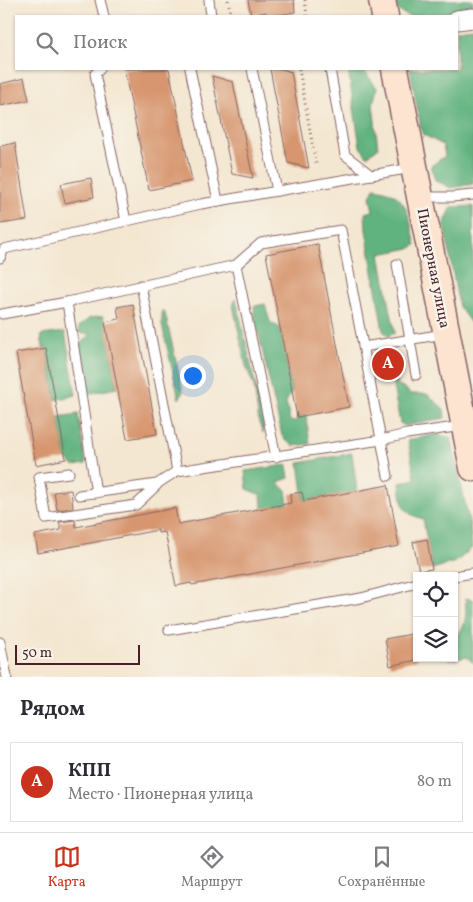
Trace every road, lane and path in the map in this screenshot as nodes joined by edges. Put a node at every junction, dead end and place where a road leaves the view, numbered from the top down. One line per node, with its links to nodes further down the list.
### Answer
1 (100, 0): 6 (lane)
2 (208, 0): 7 (lane)
3 (228, 0): 8 (path)
4 (305, 0): 9 (path)
5 (382, 0): 10 (main road)
6 (104, 15)
7 (212, 15)
8 (231, 15)
9 (307, 15)
10 (385, 15)
11 (473, 18): 12 (street)
12 (458, 20)
13 (99, 70): 26 (lane)
14 (190, 70): 25 (lane)
15 (252, 70): 22 (lane)
16 (299, 70): 19 (path)
17 (330, 70): 21 (lane)
18 (395, 70): 20 (main road, Пионерная улица)
19 (316, 164)
20 (415, 168): 21 (lane); 24 (main road, Пионерная улица)
21 (371, 176): 22 (lane)
22 (276, 191): 25 (lane)
23 (473, 195): 24 (lane)
24 (420, 197): 33 (main road, Пионерная улица)
25 (218, 201): 26 (lane)
26 (126, 221): 27 (lane)
27 (0, 258)
28 (397, 264): 34 (lane)
29 (236, 265): 30 (lane); 35 (lane); 39 (lane)
30 (140, 285): 31 (lane); 41 (lane)
31 (67, 302): 32 (lane); 45 (lane)
32 (2, 314)
33 (447, 333): 34 (lane); 37 (main road, Пионерная улица)
34 (410, 339): 35 (lane); 36 (lane)
35 (363, 348): 38 (lane)
36 (416, 376)
37 (465, 426): 38 (lane); 40 (main road, Пионерная улица)
38 (381, 440): 39 (lane); 43 (lane)
39 (276, 457): 41 (lane)
40 (473, 468)
41 (177, 471): 44 (lane)
42 (69, 473): 44 (lane)
43 (388, 476)
44 (157, 484): 45 (lane)
45 (96, 492): 46 (lane)
46 (79, 495)
47 (473, 573): 48 (lane)
48 (458, 575)
49 (413, 584): 50 (lane)
50 (169, 630)
51 (0, 642): 52 (lane)
52 (7, 677)

